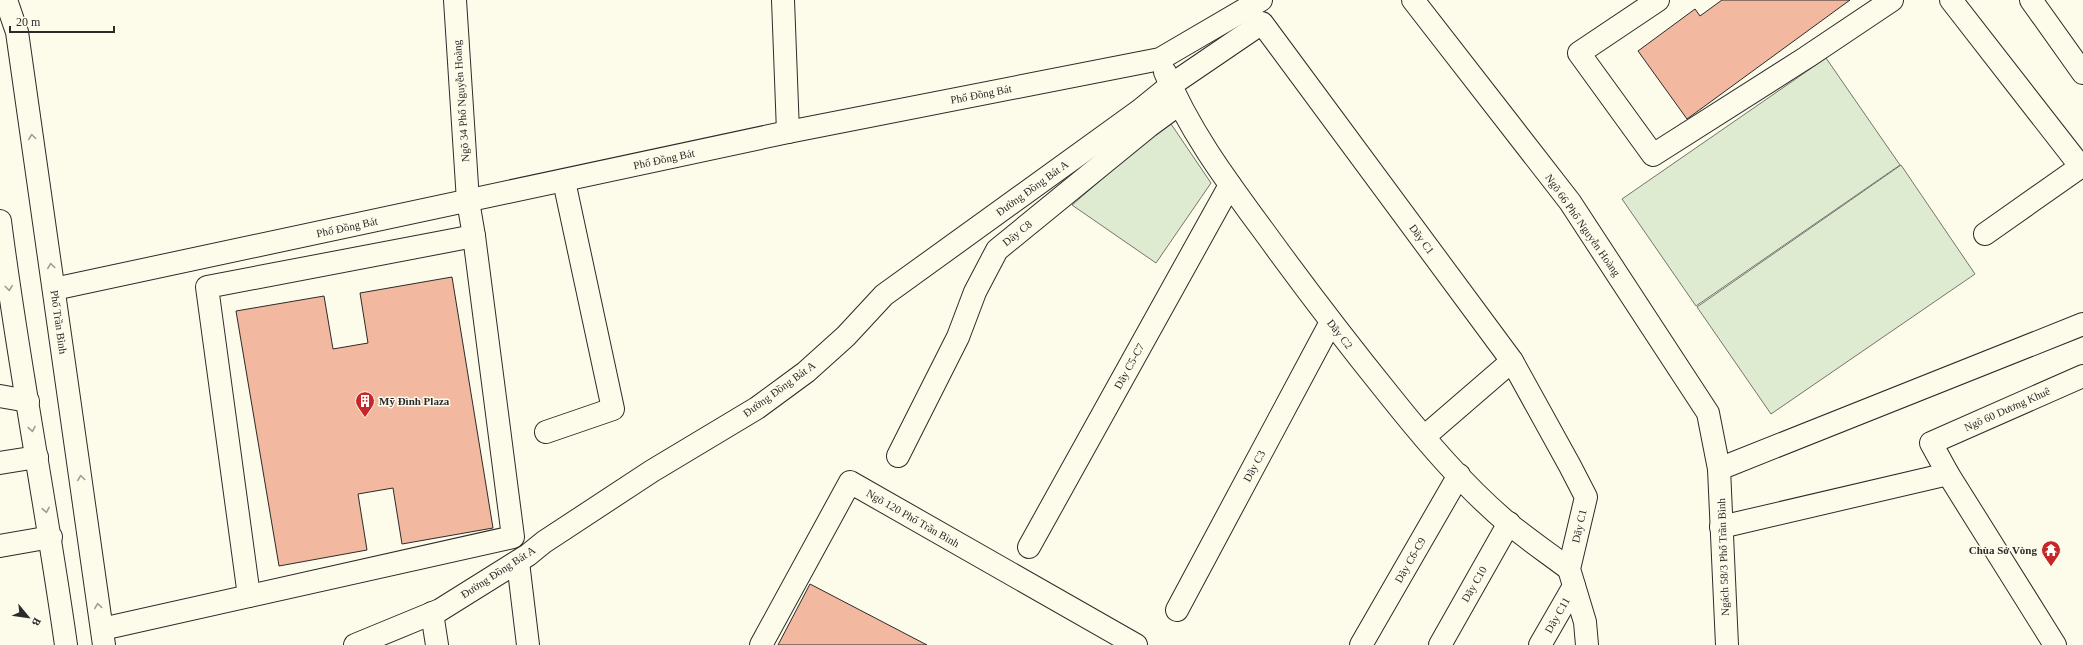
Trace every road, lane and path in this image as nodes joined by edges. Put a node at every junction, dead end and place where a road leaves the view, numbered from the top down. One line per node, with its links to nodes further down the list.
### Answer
1 (6, 0): 21 (street, Phố Trần Bình, one-way to 1)
2 (455, 0): 17 (street, Ngõ 34 Phố Nguyễn Hoàng)
3 (783, 0): 13 (street)
4 (1261, 0): 10 (street, Phố Đồng Bát)
5 (1414, 0): 33 (street, Ngõ 66 Phố Nguyễn Hoàng)
6 (1658, 0): 7 (street)
7 (1892, 0)
8 (1951, 0): 14 (street)
9 (2031, 0): 11 (street)
10 (1160, 59): 12 (street, Dãy C2); 13 (street, Phố Đồng Bát)
11 (2083, 73)
12 (1175, 94): 16 (street, Dãy C2); 24 (street, Dãy C1); 30 (street, Dãy C8); 41 (street, Đường Đồng Bát A)
13 (788, 132): 15 (street, Phố Đồng Bát)
14 (2082, 166): 19 (street)
15 (564, 181): 17 (street, Phố Đồng Bát); 28 (street)
16 (1230, 185): 22 (street, Dãy C2); 40 (street, Dãy C5-C7)
17 (468, 202): 20 (street, Ngõ 34 Phố Nguyễn Hoàng); 21 (street, Phố Đồng Bát)
18 (0, 221): 27 (street, one-way to 27)
19 (1985, 234)
20 (474, 236): 43 (street, Ngõ 34 Phố Nguyễn Hoàng); 43 (street)
21 (54, 290): 46 (street, Phố Trần Bình, one-way to 21)
22 (1331, 322): 29 (street, Dãy C2); 44 (street, Dãy C3)
23 (2083, 324): 33 (street)
24 (1512, 361): 29 (street); 42 (street, Dãy C1)
25 (2083, 376): 34 (street, Ngõ 60 Dương Khuê)
26 (0, 396): 27 (street)
27 (28, 401): 31 (street, one-way to 31)
28 (546, 432)
29 (1424, 437): 35 (street, Dãy C2)
30 (898, 456)
31 (38, 457): 32 (street); 38 (street, one-way to 38)
32 (0, 463)
33 (1719, 469): 37 (street, Ngách 58/3 Phố Trần Bình)
34 (1948, 474): 37 (street); 58 (street)
35 (1459, 476): 36 (street, Dãy C2); 53 (street, Dãy C6-C9)
36 (1509, 523): 42 (street, Dãy C2); 54 (street, Dãy C10)
37 (1721, 527): 57 (street, Ngách 58/3 Phố Trần Bình)
38 (51, 537): 39 (street); 47 (street)
39 (0, 546)
40 (1028, 547)
41 (518, 562): 45 (street, Đường Đồng Bát A); 50 (street)
42 (1572, 577): 55 (street, Dãy C11); 56 (street)
43 (249, 596): 46 (street)
44 (1177, 610)
45 (432, 613): 48 (street, Đường Đồng Bát A); 49 (street)
46 (103, 637)
47 (66, 645)
48 (355, 645)
49 (437, 645)
50 (528, 645)
51 (761, 645): 52 (street, Ngõ 120 Phố Trần Bình)
52 (1136, 645)
53 (1361, 645)
54 (1440, 645)
55 (1540, 645)
56 (1587, 645)
57 (1727, 645)
58 (2055, 645)

